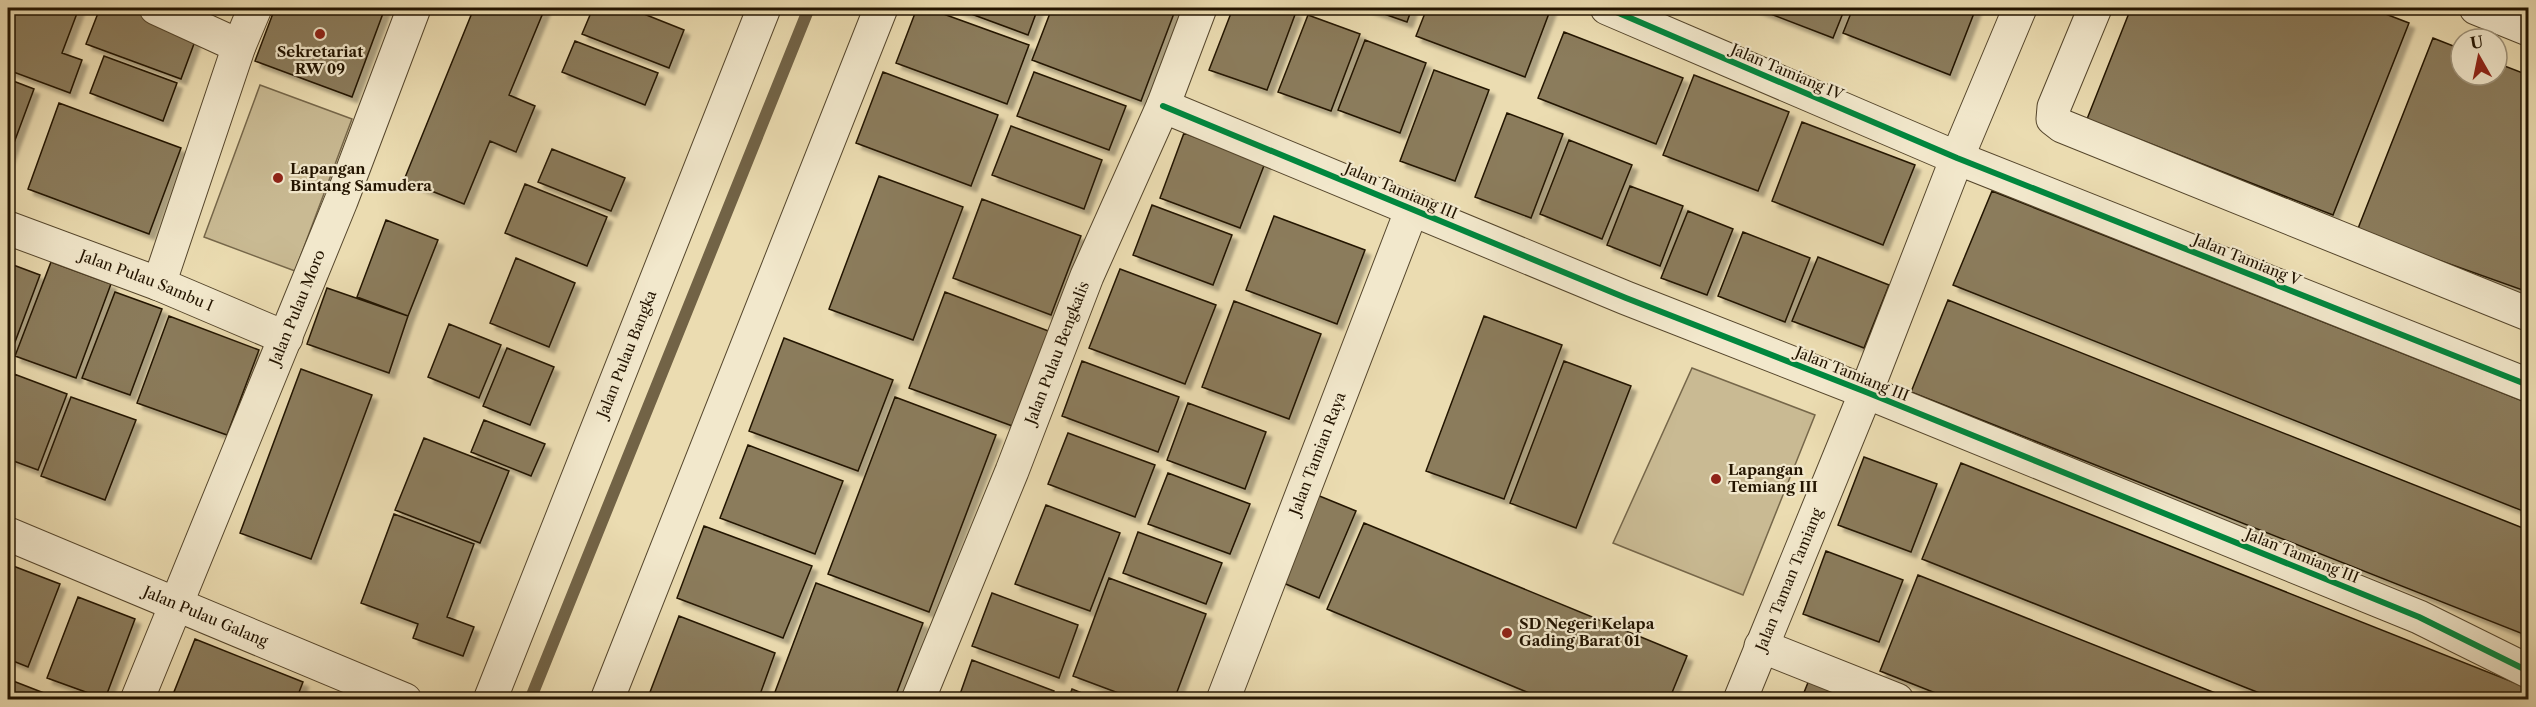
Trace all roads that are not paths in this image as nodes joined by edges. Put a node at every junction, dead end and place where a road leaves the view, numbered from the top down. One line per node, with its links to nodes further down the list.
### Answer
1 (156, 8): 12 (street)
2 (255, 8): 12 (street)
3 (414, 8): 19 (street, Jalan Pulau Moro)
4 (765, 8): 28 (street, Jalan Pulau Bangka)
5 (881, 8): 29 (street)
6 (1200, 8): 13 (street, Jalan Pulau Bengkalis)
7 (1607, 8): 14 (street, Jalan Tamiang IV)
8 (2020, 8): 14 (street, Jalan Taman Tamiang)
9 (2095, 8): 18 (street)
10 (2476, 8): 11 (street)
11 (2529, 29)
12 (239, 46): 17 (street)
13 (1163, 106): 15 (street, Jalan Tamiang III); 30 (street, Jalan Pulau Bengkalis)
14 (1957, 158): 20 (street, Jalan Tamiang V); 21 (street, Jalan Taman Tamiang)
15 (1412, 209): 21 (street, Jalan Tamiang III); 31 (street, Jalan Tamian Raya)
16 (8, 228): 17 (street, Jalan Pulau Sambu I)
17 (159, 284): 19 (street, Jalan Pulau Sambu I)
18 (2529, 314)
19 (286, 338): 23 (street, Jalan Pulau Moro)
20 (2529, 385)
21 (1866, 392): 24 (street, Jalan Taman Tamiang); 25 (street, Jalan Tamiang III)
22 (8, 534): 23 (street, Jalan Pulau Galang)
23 (174, 604): 26 (street, Jalan Pulau Moro); 27 (street, Jalan Pulau Galang)
24 (1761, 646): 32 (street, Jalan Taman Tamiang); 33 (street)
25 (2529, 671)
26 (137, 699)
27 (405, 699)
28 (490, 699)
29 (607, 699)
30 (918, 699)
31 (1223, 699)
32 (1740, 699)
33 (1897, 699)

